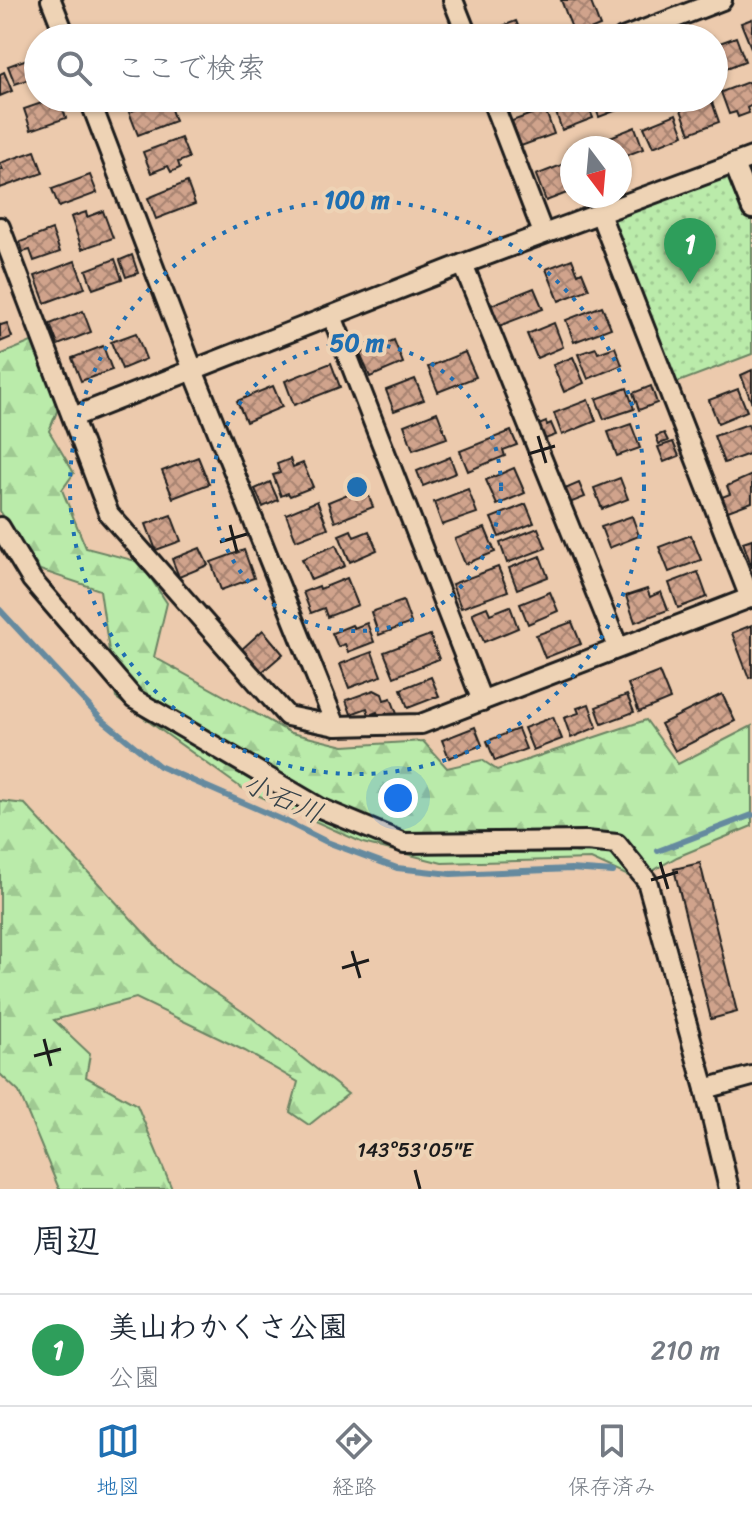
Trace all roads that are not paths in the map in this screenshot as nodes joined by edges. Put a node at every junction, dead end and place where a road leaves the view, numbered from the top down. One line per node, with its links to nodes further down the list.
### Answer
1 (51, 0): 4 (street)
2 (453, 0): 5 (street)
3 (722, 0): 6 (street)
4 (60, 24)
5 (462, 24)
6 (659, 24)
7 (94, 112): 17 (street)
8 (496, 112): 14 (street)
9 (752, 157): 10 (street)
10 (734, 164): 11 (street); 12 (street)
11 (752, 209)
12 (600, 214): 14 (street); 20 (street)
13 (0, 227): 18 (street)
14 (543, 233): 15 (street)
15 (463, 264): 16 (street); 21 (street)
16 (332, 316): 17 (street); 22 (street)
17 (193, 370): 18 (street); 23 (street)
18 (73, 417): 23 (street)
19 (0, 527): 25 (street)
20 (751, 597): 21 (street)
21 (618, 647): 22 (street)
22 (482, 701): 23 (street)
23 (336, 726)
24 (752, 1076): 25 (street)
25 (705, 1089): 26 (street)
26 (729, 1189)

